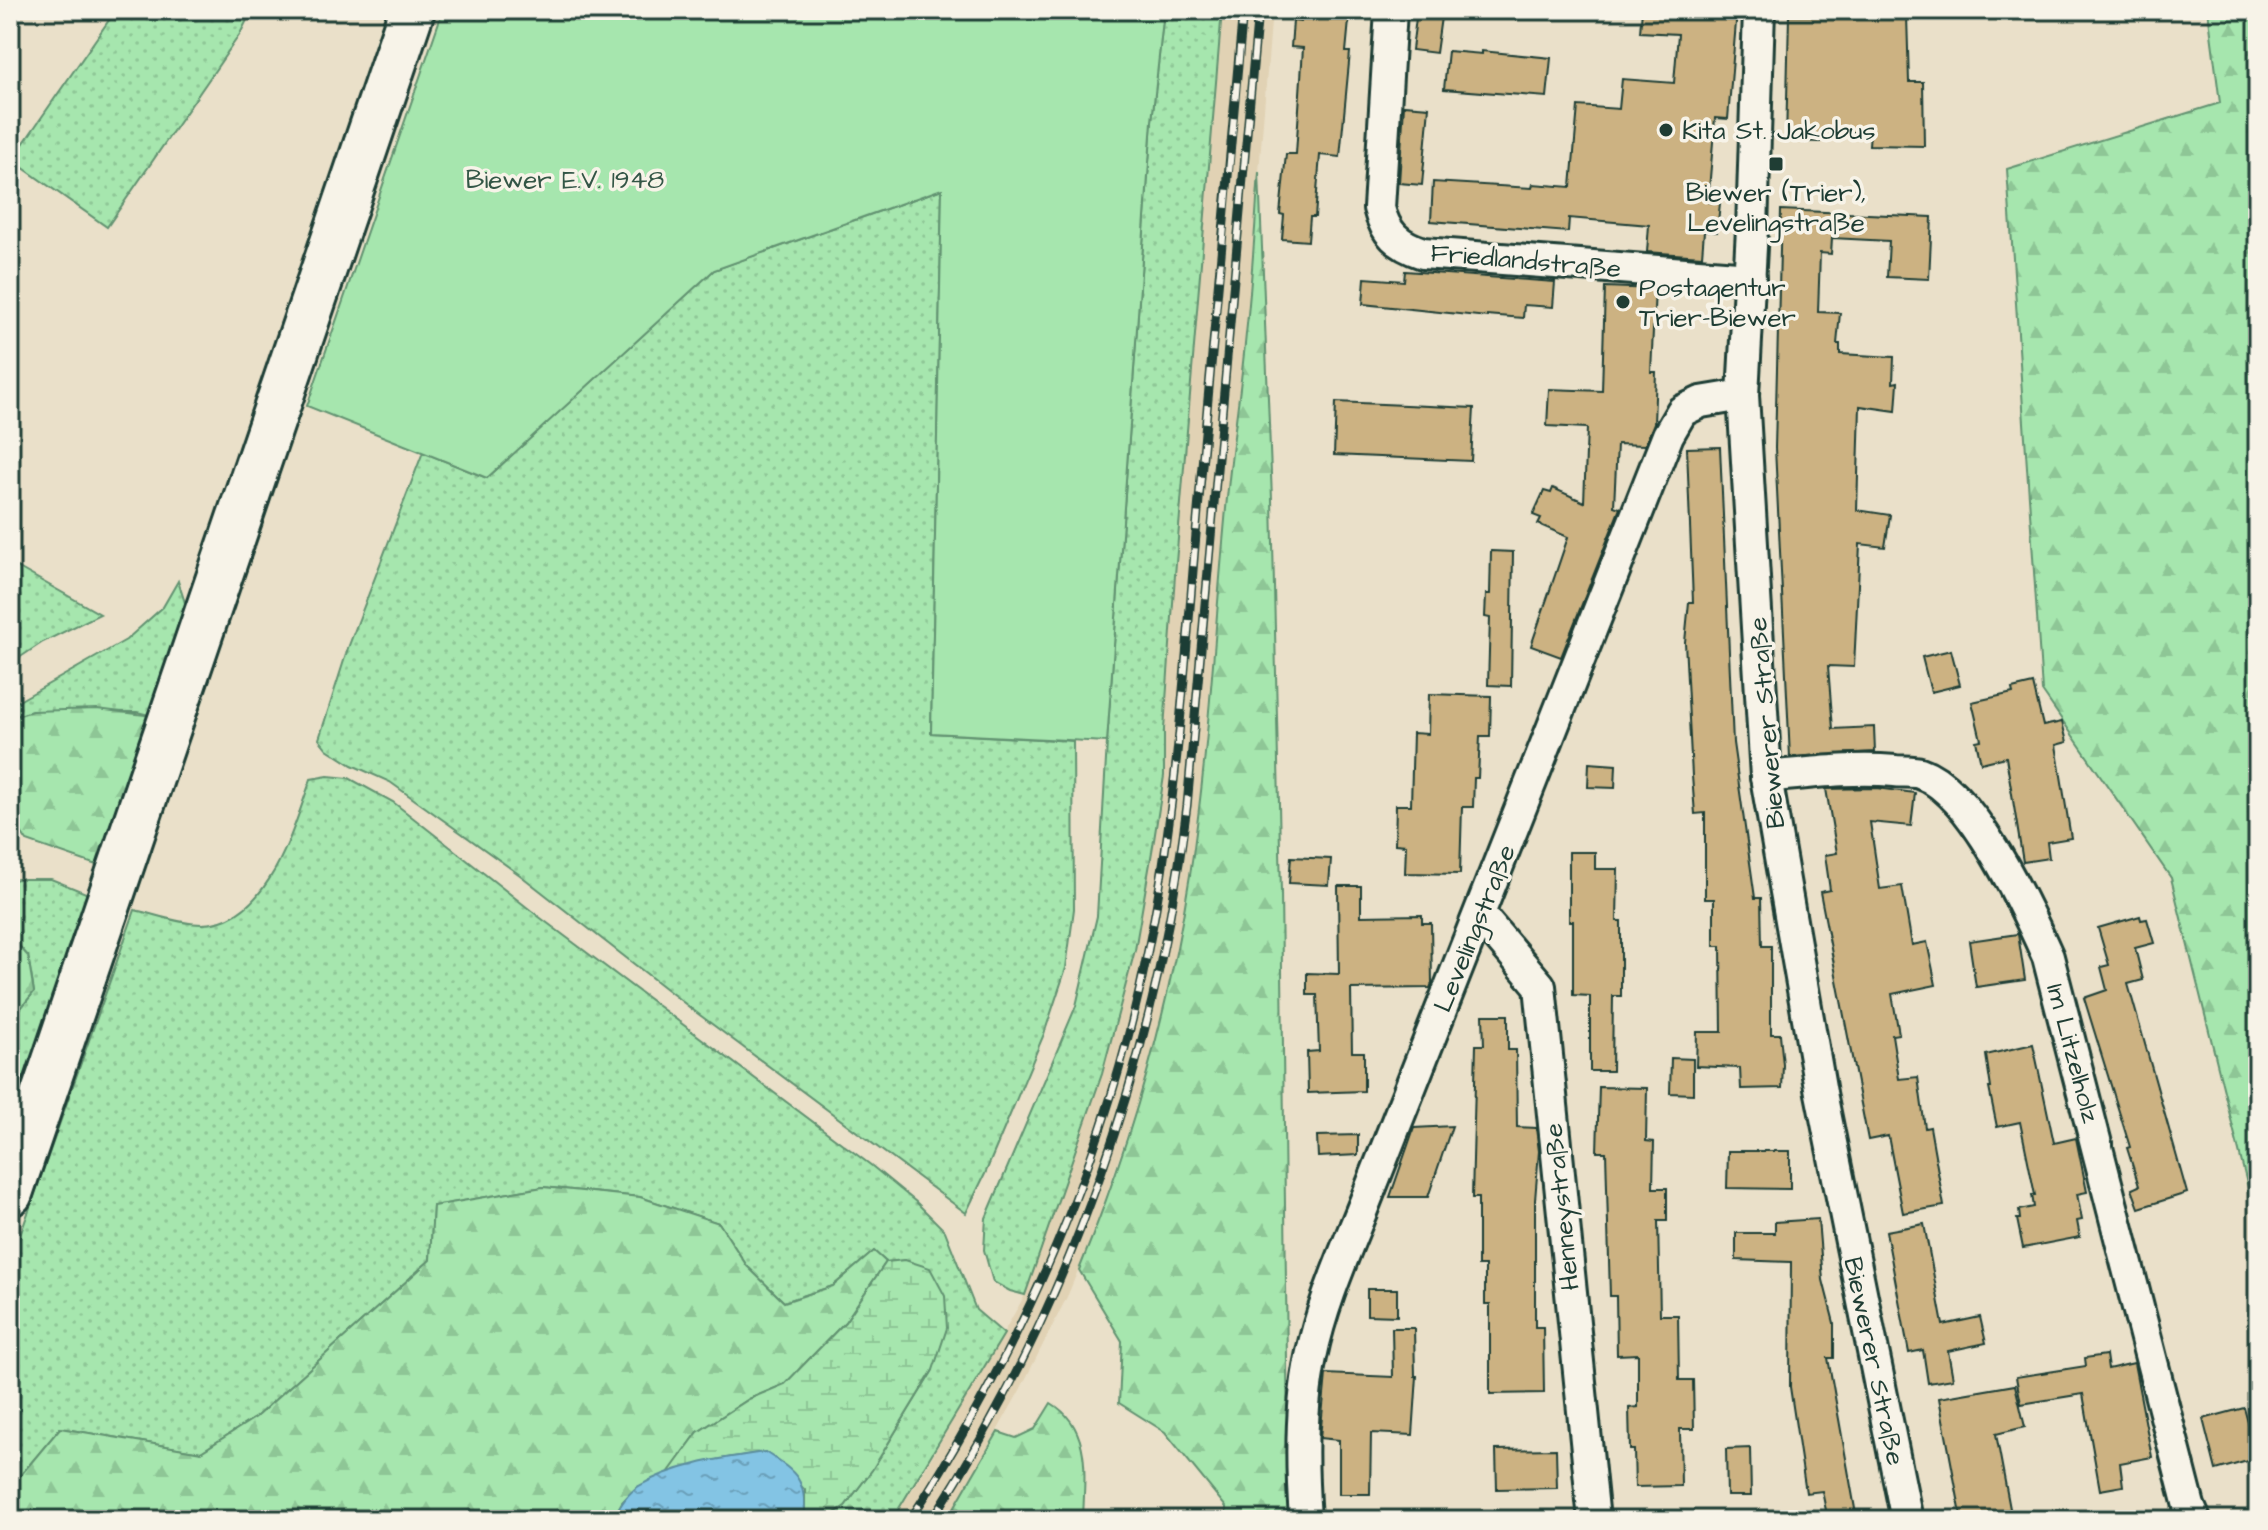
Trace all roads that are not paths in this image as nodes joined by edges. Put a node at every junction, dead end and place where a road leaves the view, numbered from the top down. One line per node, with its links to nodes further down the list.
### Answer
1 (412, 10): 8 (main road)
2 (1391, 10): 4 (street, Friedlandstraße)
3 (1759, 10): 4 (street, Biewerer Straße)
4 (1750, 278): 5 (street, Biewerer Straße)
5 (1743, 395): 6 (street, Biewerer Straße); 7 (street, Levelingstraße)
6 (1766, 777): 11 (street, Biewerer Straße); 12 (street, Im Litzelholz)
7 (1480, 915): 9 (street, Levelingstraße); 10 (street, Henneystraße)
8 (10, 1193)
9 (1305, 1518)
10 (1594, 1520)
11 (1907, 1520)
12 (2195, 1520)

